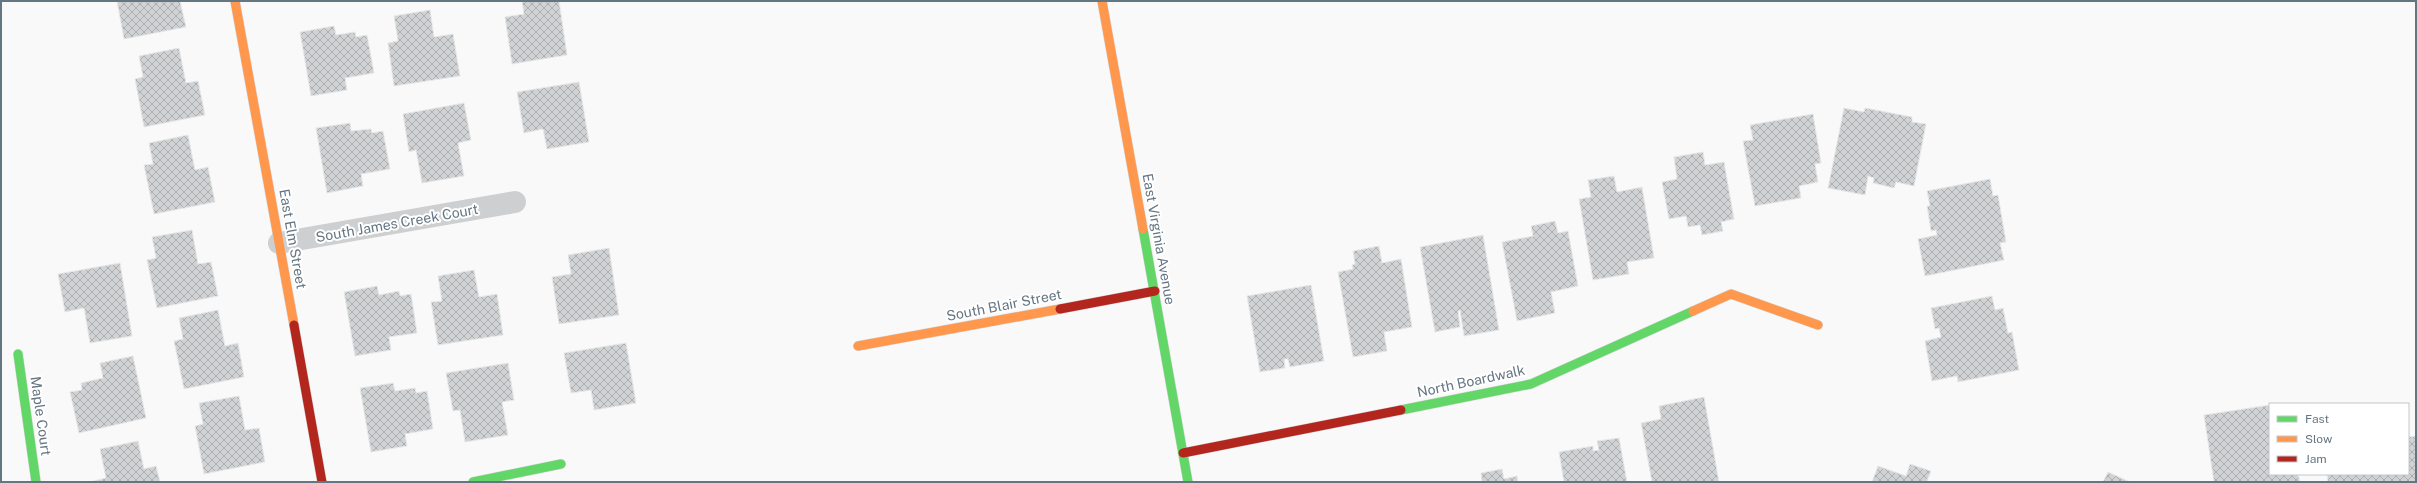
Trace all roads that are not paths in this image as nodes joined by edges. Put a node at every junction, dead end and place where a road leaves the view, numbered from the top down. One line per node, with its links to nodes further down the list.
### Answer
1 (235, 1): 4 (street, East Elm Street)
2 (1102, 1): 5 (street, East Virginia Avenue)
3 (515, 202): 4 (street, South James Creek Court)
4 (279, 243): 12 (street, East Elm Street)
5 (1155, 291): 7 (street, South Blair Street); 9 (street, East Virginia Avenue)
6 (1818, 325): 9 (street, North Boardwalk)
7 (858, 346)
8 (18, 354): 11 (street, Maple Court)
9 (1183, 453): 14 (street, East Virginia Avenue)
10 (561, 464): 13 (street)
11 (36, 482)
12 (322, 482)
13 (473, 482)
14 (1188, 482)

